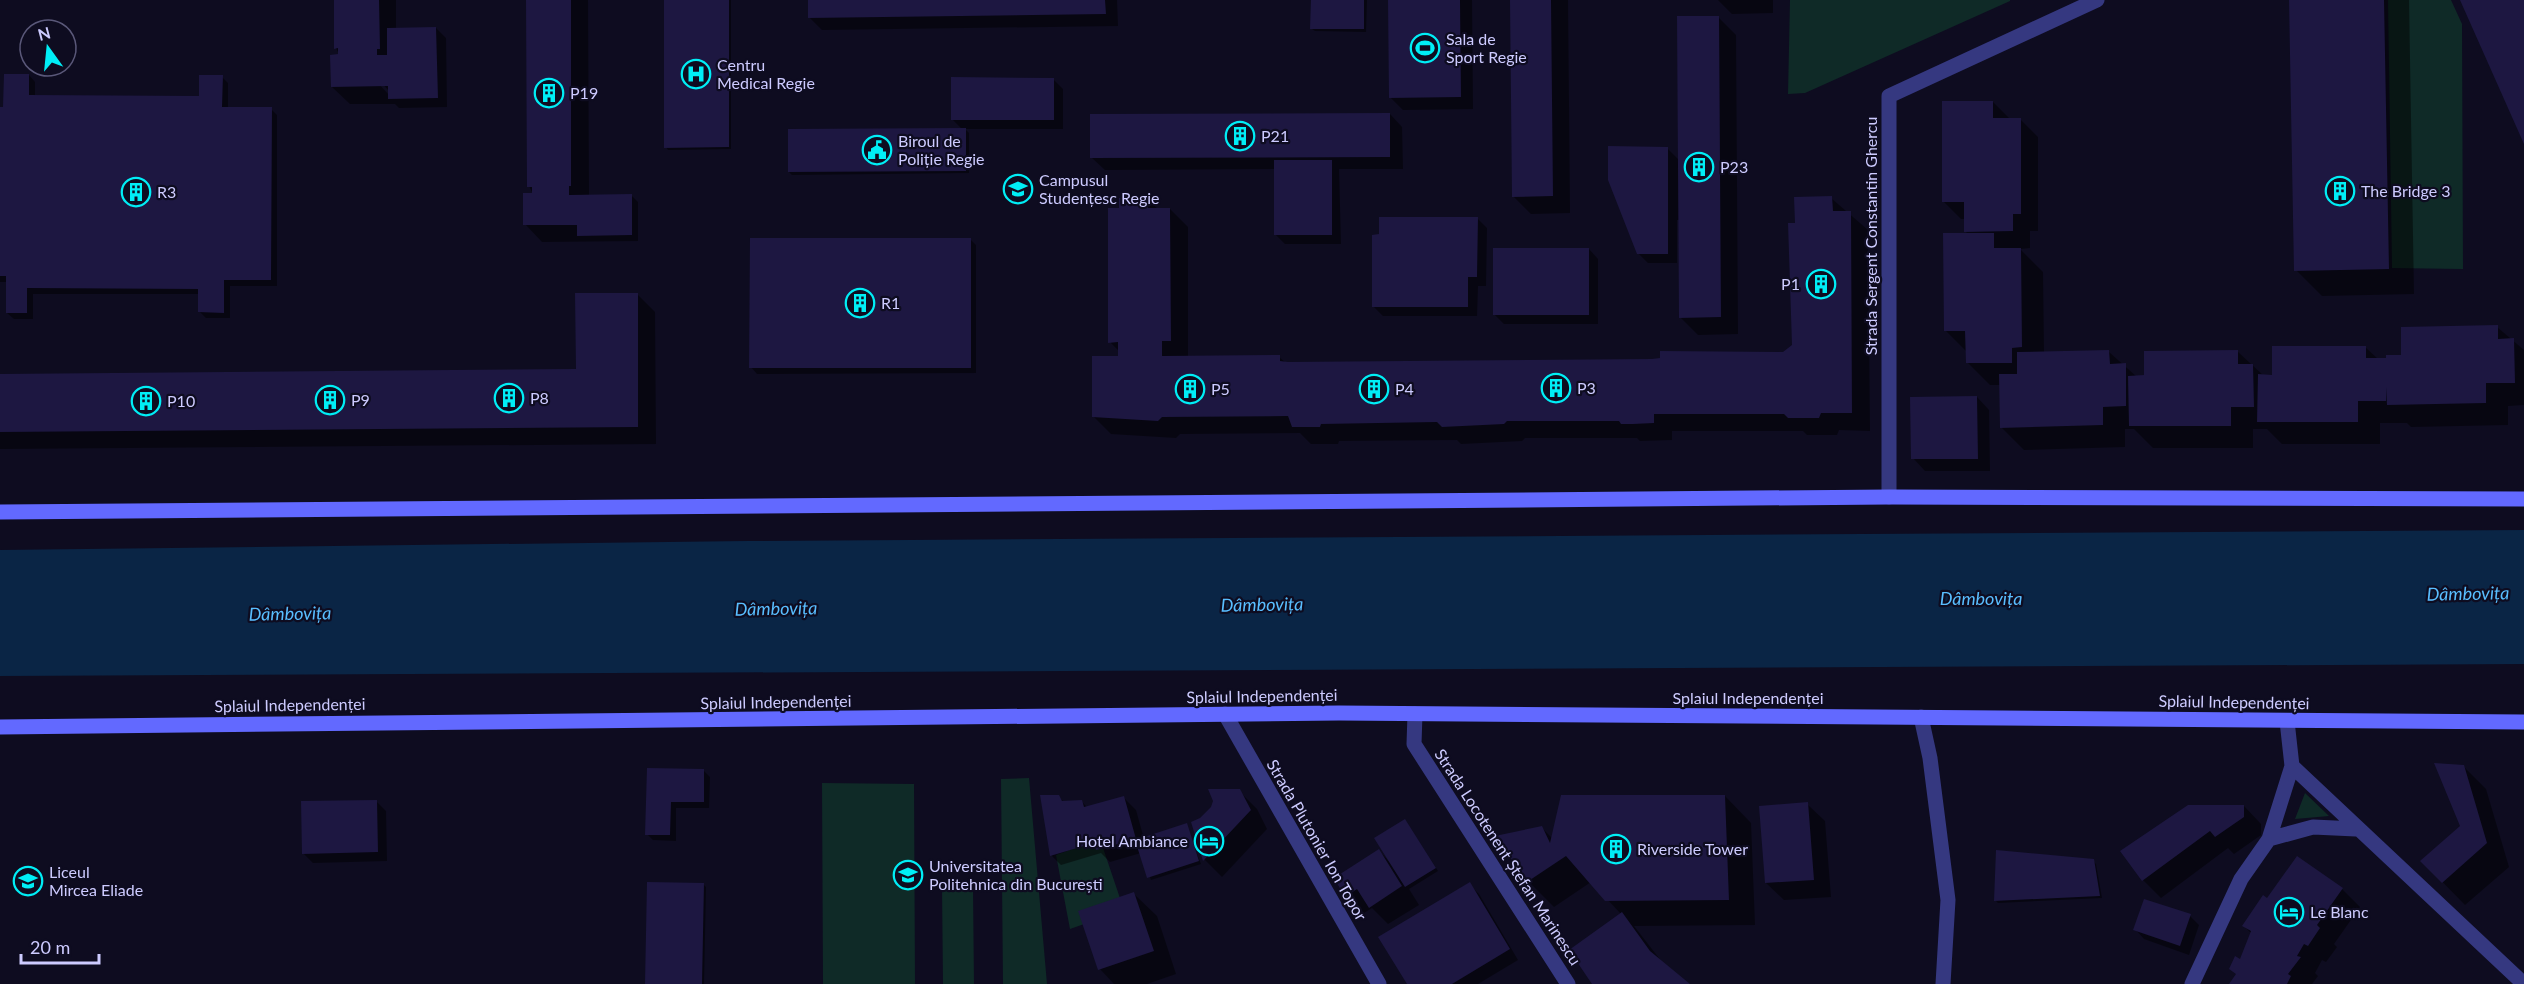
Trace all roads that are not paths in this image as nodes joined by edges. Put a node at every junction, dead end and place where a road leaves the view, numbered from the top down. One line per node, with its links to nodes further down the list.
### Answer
1 (2097, 0): 2 (street, Strada Sergent Constantin Ghercu)
2 (1889, 497): 3 (main road); 4 (main road)
3 (2524, 499)
4 (0, 512)
5 (1224, 714): 6 (main road, Splaiul Independenței); 10 (main road, Splaiul Independenței); 14 (street, Strada Plutonier Ion Topor)
6 (1415, 714): 7 (main road, Splaiul Independenței); 15 (street, Strada Locotenent Ștefan Marinescu)
7 (1921, 717): 8 (main road, Splaiul Independenței); 16 (street)
8 (2287, 721): 9 (main road, Splaiul Independenței); 11 (street)
9 (2524, 722)
10 (0, 727)
11 (2292, 766): 12 (street); 13 (street)
12 (2356, 829): 13 (street); 18 (street)
13 (2269, 838): 17 (street)
14 (1379, 984)
15 (1568, 984)
16 (1943, 984)
17 (2192, 984)
18 (2524, 984)

